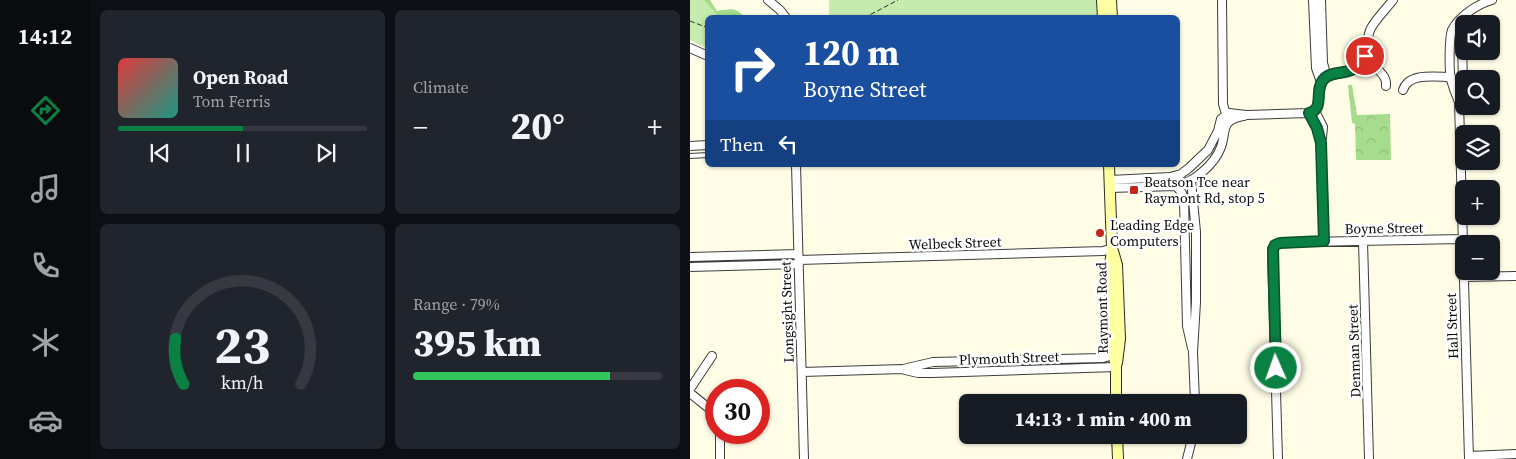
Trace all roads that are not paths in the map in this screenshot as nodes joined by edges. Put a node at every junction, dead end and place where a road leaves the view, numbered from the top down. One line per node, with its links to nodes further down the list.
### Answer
1 (768, 0): 9 (street)
2 (1102, 0): 10 (main road)
3 (1111, 0): 11 (main road)
4 (1222, 0): 22 (street)
5 (1313, 0): 16 (street)
6 (1321, 0): 16 (street)
7 (1393, 0): 12 (street)
8 (1492, 0): 15 (street, Hall Street)
9 (784, 15)
10 (1103, 15)
11 (1112, 15)
12 (1368, 36): 16 (street); 17 (street)
13 (690, 48): 14 (street)
14 (705, 55)
15 (1451, 77): 18 (street); 19 (street, Hall Street)
16 (1324, 80): 20 (street)
17 (1386, 86)
18 (1403, 90)
19 (1455, 90)
20 (1312, 112): 22 (street); 37 (street)
21 (1459, 115): 35 (street, Hall Street)
22 (1227, 118): 29 (street); 30 (street)
23 (705, 145): 24 (street)
24 (690, 146)
25 (690, 156): 26 (lane)
26 (705, 156)
27 (796, 167): 41 (street, Longsight Street)
28 (1110, 167): 31 (main road, Raymont Road)
29 (1191, 180): 32 (street); 33 (street)
30 (1150, 182): 31 (street); 32 (street)
31 (1110, 184): 39 (main road, Raymont Road)
32 (1176, 186): 34 (street)
33 (1194, 200): 34 (street); 46 (street)
34 (1184, 202): 46 (street)
35 (1462, 235)
36 (1455, 239): 38 (street, Boyne Street)
37 (1324, 241): 38 (street, Boyne Street); 65 (street, Boyne Street)
38 (1363, 241): 66 (street, Denman Street)
39 (1112, 249): 41 (street, Welbeck Street); 47 (main road, Raymont Road); 49 (main road, Raymont Road)
40 (690, 257): 41 (street, Welbeck Street)
41 (799, 259): 42 (street, Welbeck Street); 51 (street, Longsight Street)
42 (690, 267)
43 (1500, 276): 44 (street)
44 (1516, 276)
45 (1464, 280): 60 (street, Hall Street)
46 (1193, 352): 54 (street)
47 (1113, 355): 49 (main road, Raymont Road); 50 (street, Plymouth Street)
48 (712, 356): 52 (street)
49 (1116, 367): 50 (street, Plymouth Street); 53 (main road, Raymont Road)
50 (903, 369): 51 (street, Plymouth Street)
51 (802, 372): 62 (street, Longsight Street)
52 (690, 391): 55 (street)
53 (1116, 394)
54 (1195, 394)
55 (705, 404)
56 (720, 444): 61 (street)
57 (1117, 444): 63 (main road)
58 (1191, 444): 64 (street)
59 (1516, 454): 60 (street)
60 (1469, 457)
61 (720, 459)
62 (804, 459)
63 (1118, 459)
64 (1187, 459)
65 (1278, 459)
66 (1369, 459)

